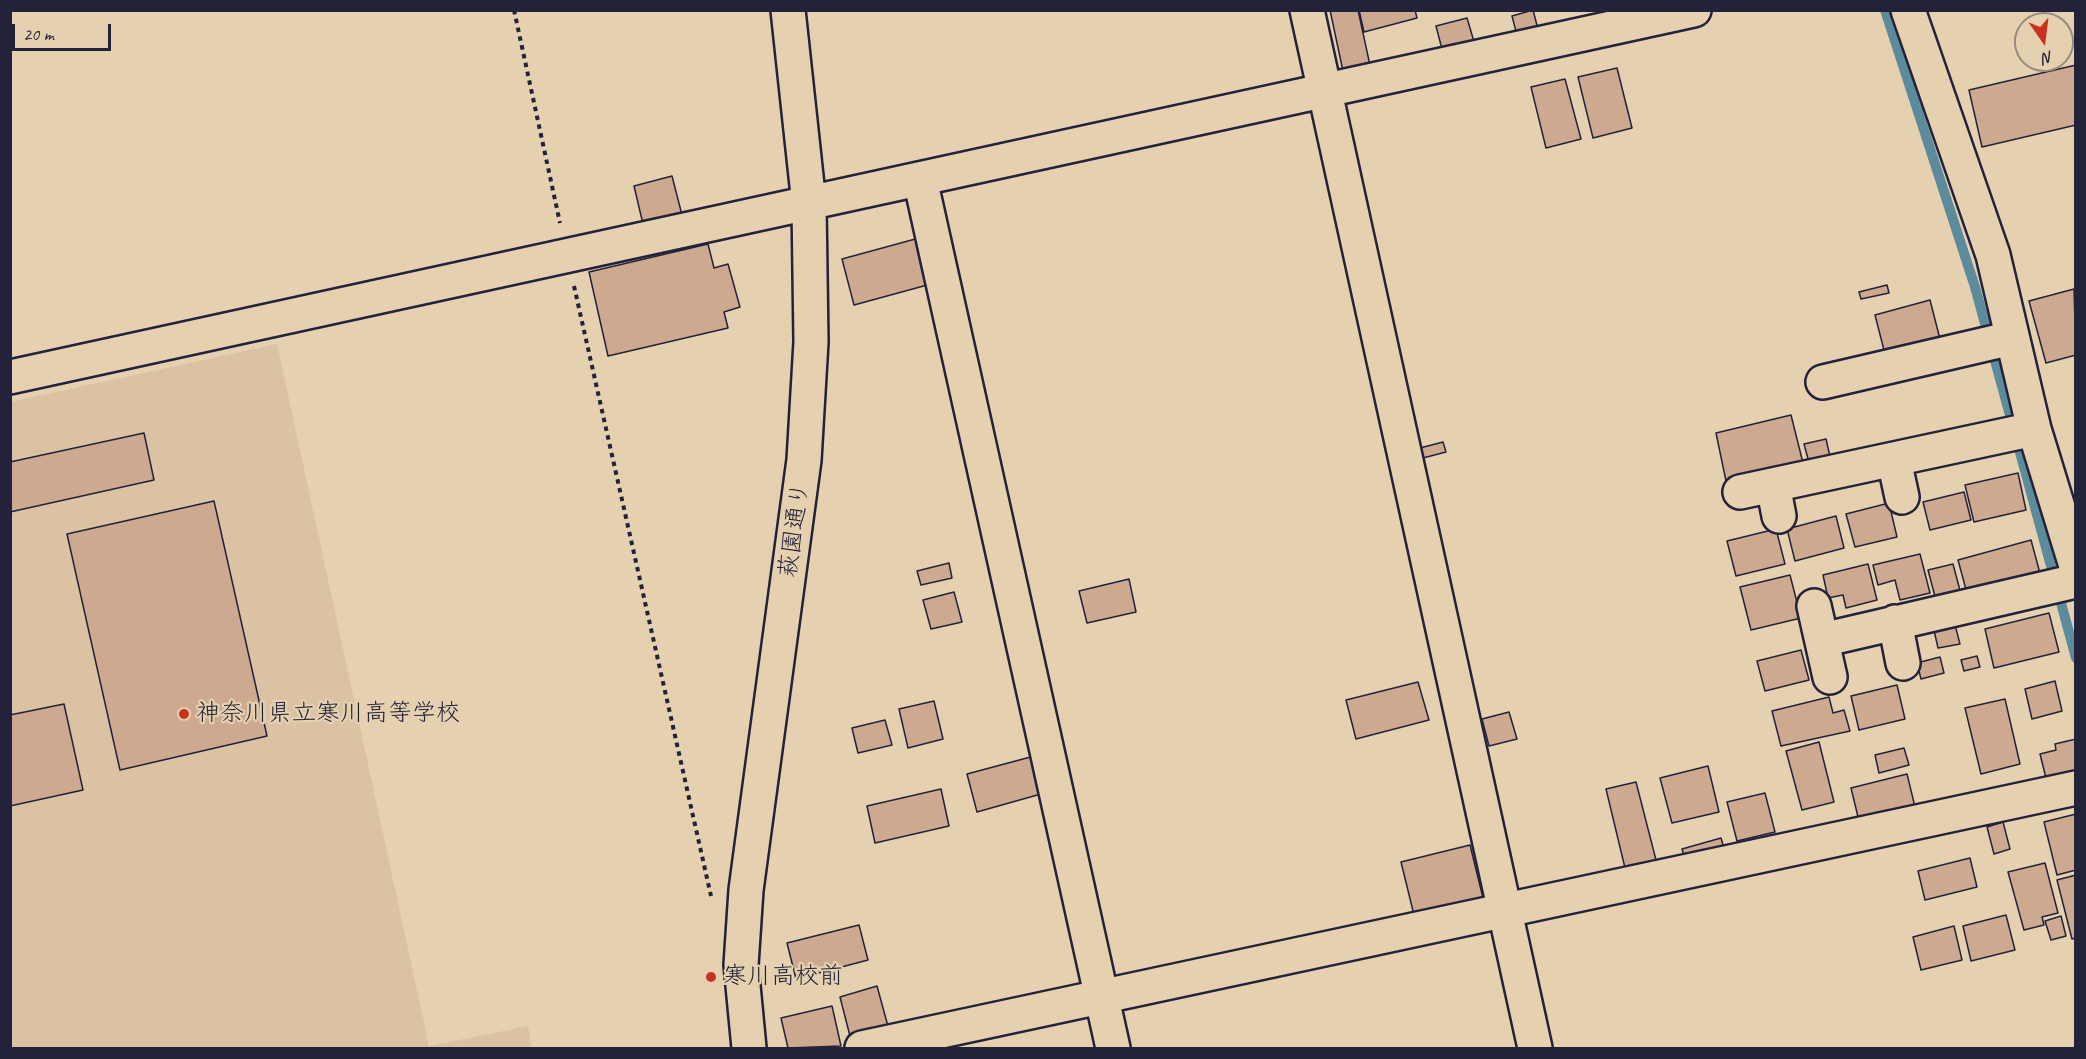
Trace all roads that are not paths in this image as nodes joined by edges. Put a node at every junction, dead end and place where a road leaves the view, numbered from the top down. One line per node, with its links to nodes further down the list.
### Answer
1 (788, 10): 7 (street, 萩園通り)
2 (1307, 10): 5 (street)
3 (1694, 10): 5 (street)
4 (1908, 10): 8 (street)
5 (1325, 92): 6 (street); 23 (street)
6 (920, 179): 7 (street); 24 (street)
7 (808, 204): 9 (street); 25 (street, 萩園通り)
8 (2012, 338): 10 (street); 11 (street)
9 (10, 377)
10 (1823, 381)
11 (2034, 429): 12 (street); 15 (street)
12 (1894, 459): 13 (street); 14 (street)
13 (1740, 492)
14 (1902, 497)
15 (2076, 566)
16 (2076, 581): 18 (street)
17 (1814, 606): 19 (street)
18 (1895, 622): 19 (street); 20 (street)
19 (1822, 640): 21 (street)
20 (1903, 663)
21 (1830, 677)
22 (2076, 788): 23 (street)
23 (1505, 912): 24 (street); 28 (street)
24 (1103, 998): 26 (street); 27 (street)
25 (749, 1048)
26 (862, 1048)
27 (1113, 1048)
28 (1534, 1048)

